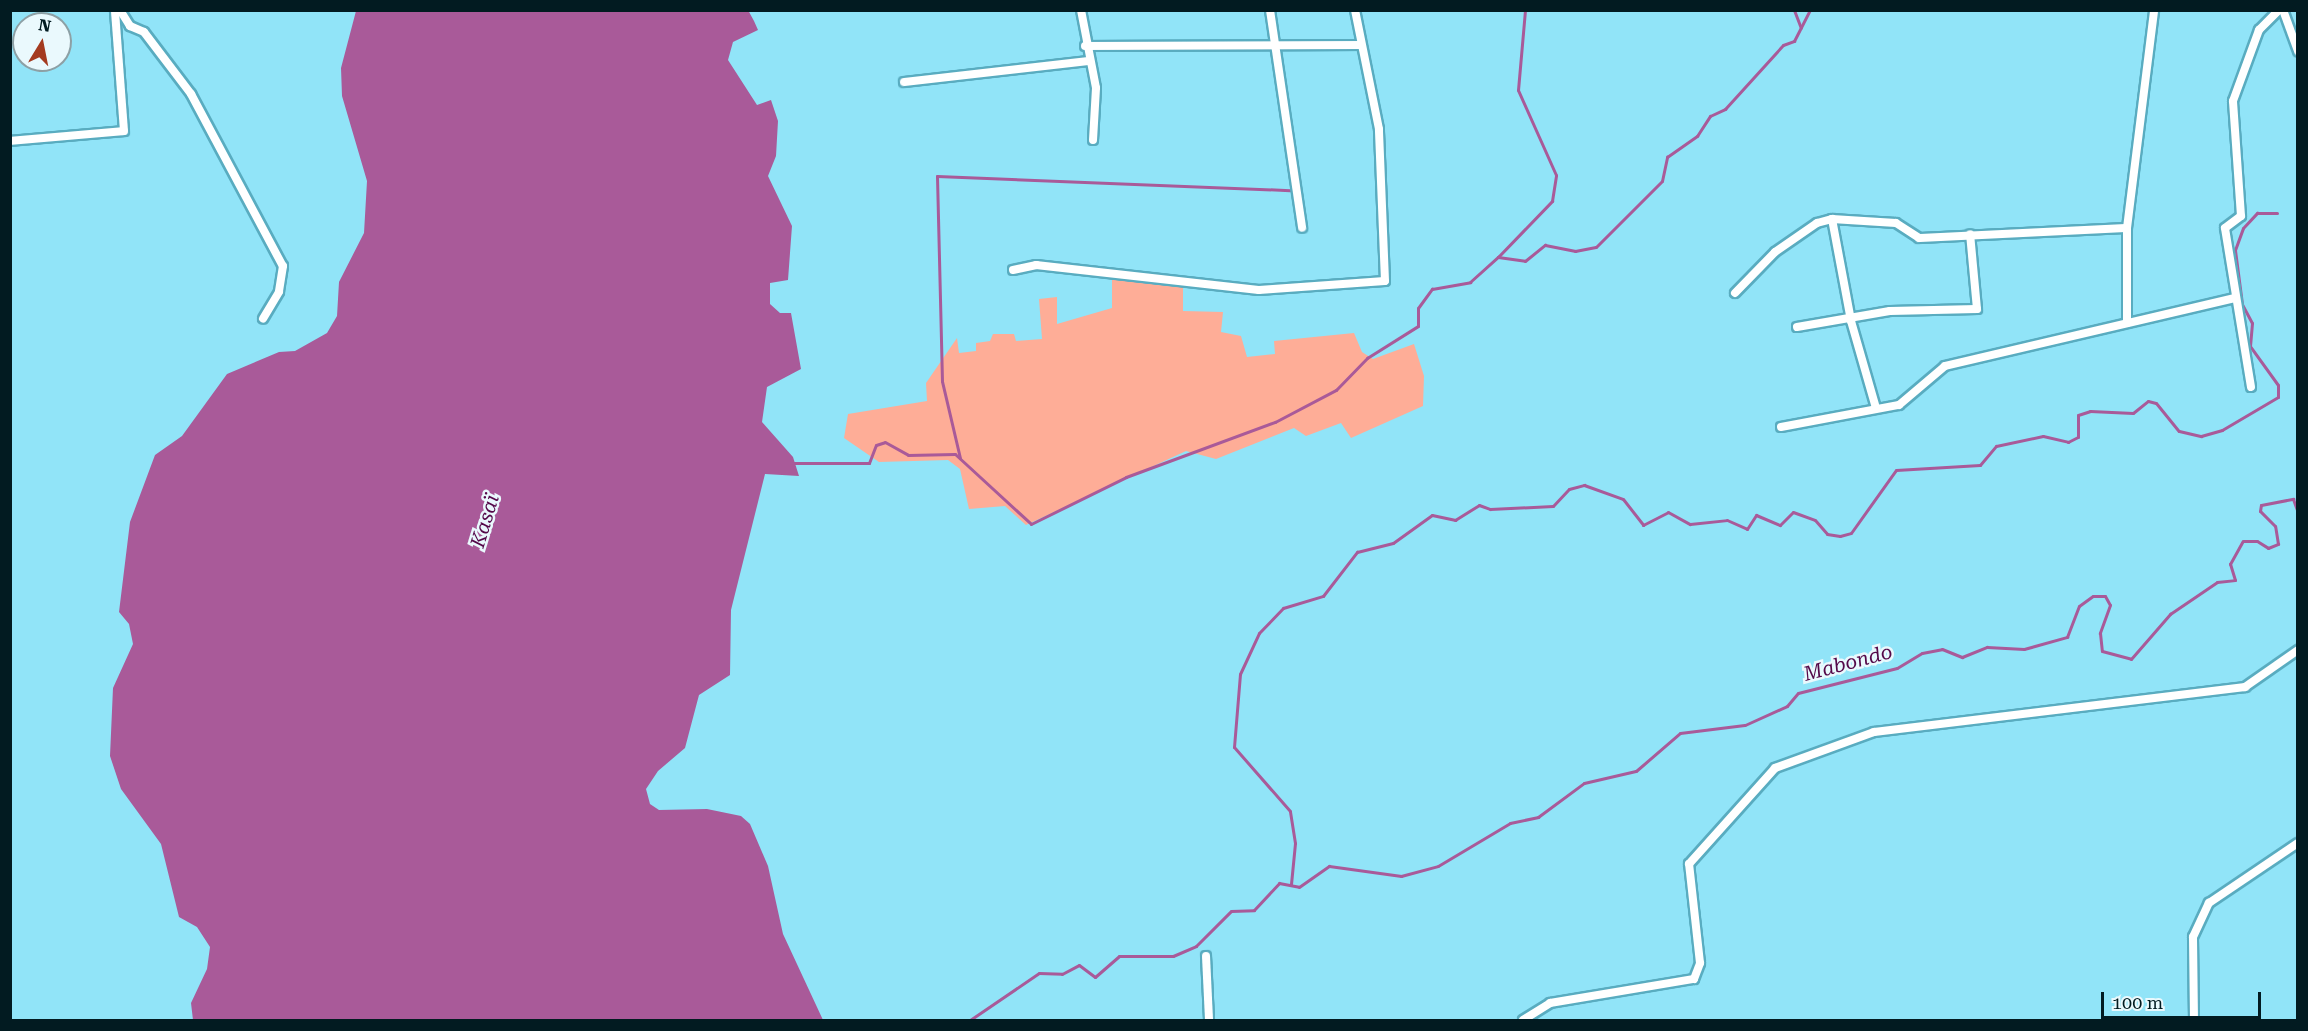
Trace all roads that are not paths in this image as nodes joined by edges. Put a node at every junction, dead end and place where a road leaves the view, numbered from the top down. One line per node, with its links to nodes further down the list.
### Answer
1 (118, 10): 14 (street); 22 (street)
2 (1081, 10): 8 (street)
3 (1270, 10): 9 (street)
4 (1355, 10): 7 (street)
5 (2154, 10): 17 (street)
6 (2281, 10): 10 (street); 21 (street)
7 (1360, 45): 9 (street); 19 (street)
8 (1085, 46): 9 (street); 11 (street)
9 (1274, 46): 16 (street)
10 (2298, 51)
11 (1089, 61): 12 (street); 13 (street)
12 (904, 82)
13 (1094, 140)
14 (10, 141)
15 (1832, 219): 18 (street); 20 (street); 23 (street)
16 (1302, 228)
17 (2127, 228): 18 (street); 24 (street)
18 (1970, 234): 23 (street)
19 (1013, 270)
20 (1735, 293)
21 (2234, 298): 24 (street); 26 (street)
22 (263, 319)
23 (1851, 321): 25 (street); 27 (street)
24 (2127, 323): 27 (street)
25 (1797, 327)
26 (2251, 387)
27 (1876, 408): 28 (street)
28 (1781, 427)
29 (2298, 650): 33 (street)
30 (2298, 843): 34 (street)
31 (1206, 956): 32 (street)
32 (1209, 1020)
33 (1523, 1020)
34 (2194, 1020)

